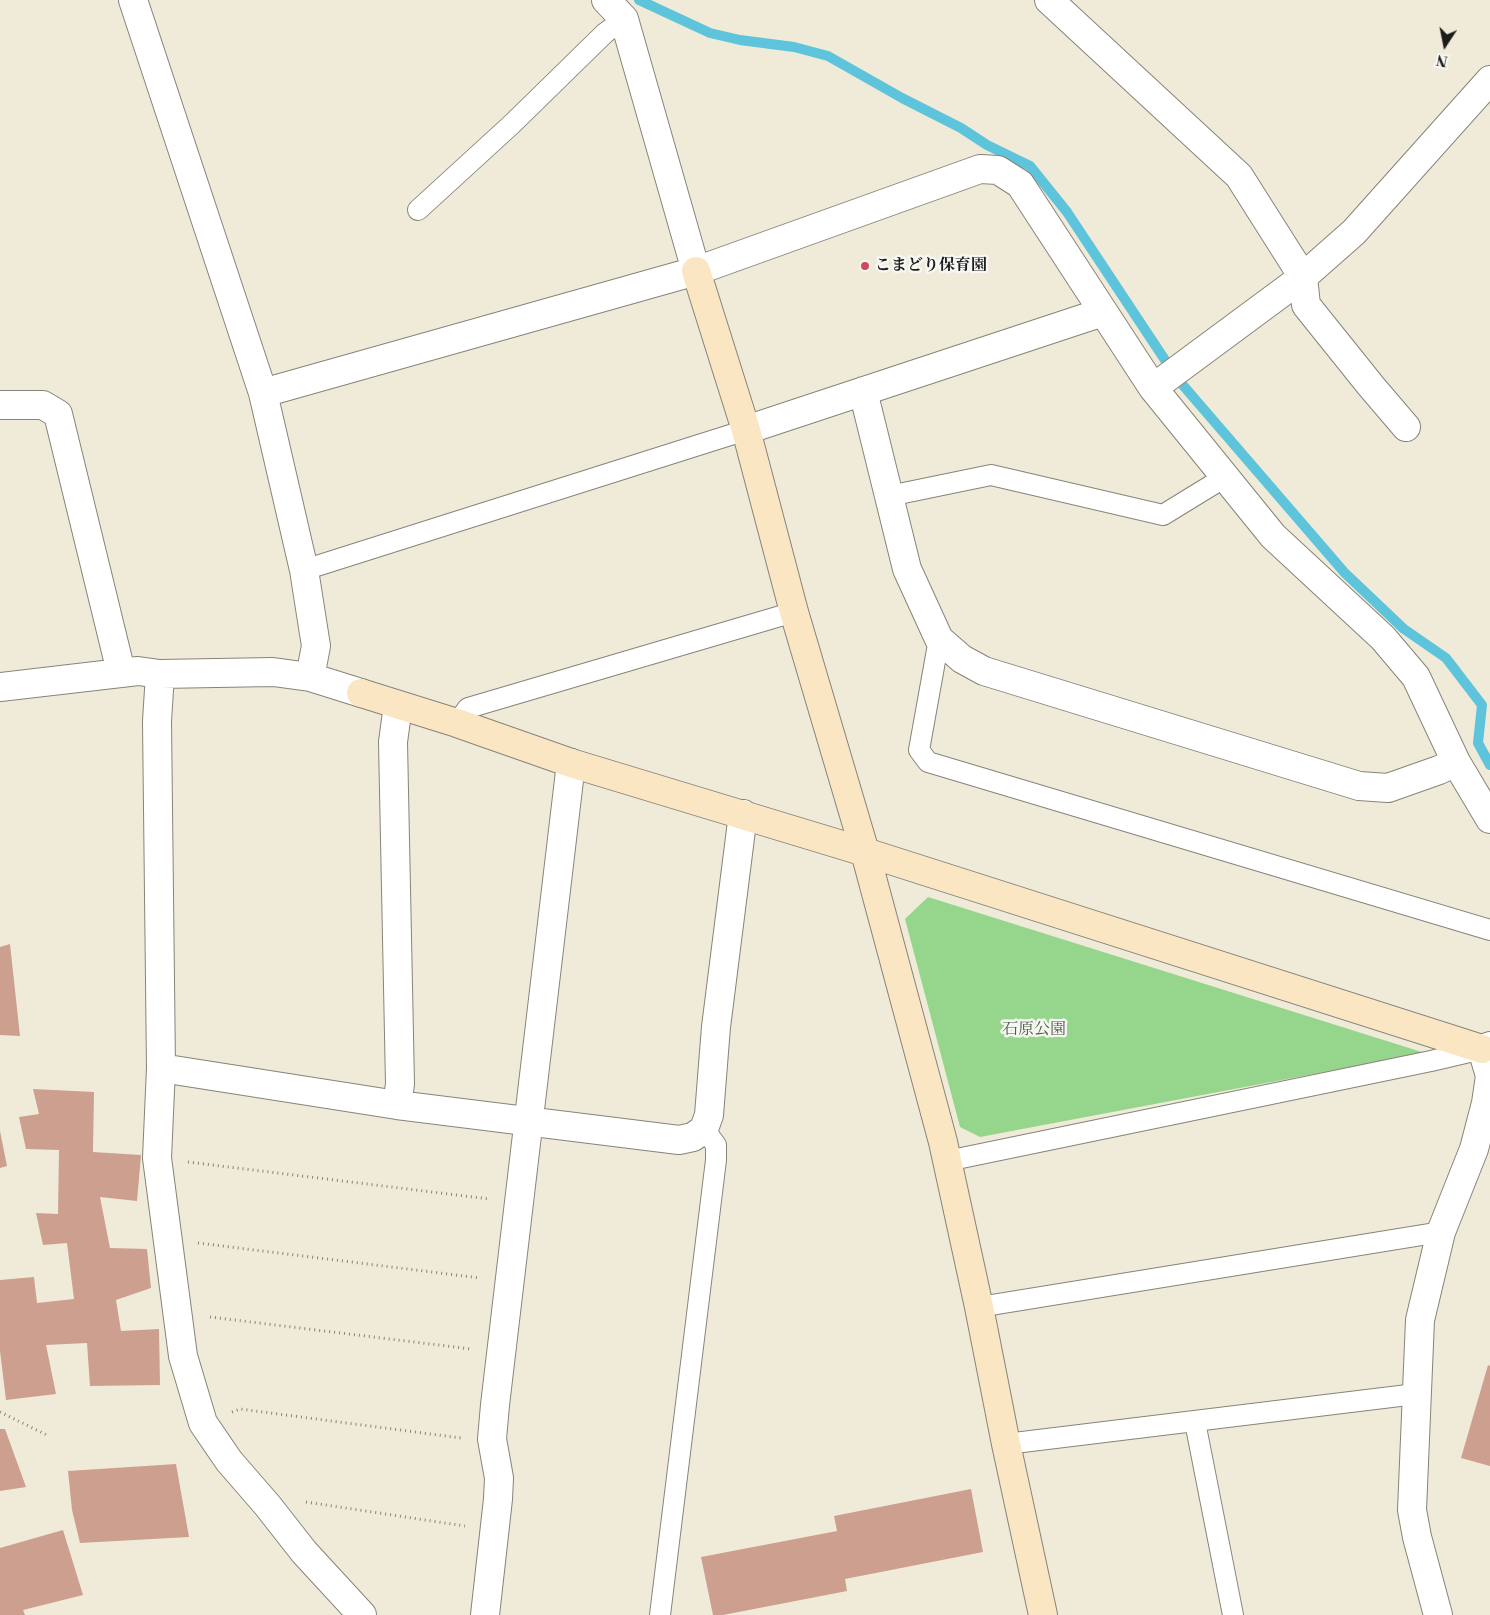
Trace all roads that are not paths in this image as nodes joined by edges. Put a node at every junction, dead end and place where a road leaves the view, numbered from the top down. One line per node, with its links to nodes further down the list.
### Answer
1 (133, 0): 11 (street)
2 (1049, 0): 7 (street)
3 (615, 9): 5 (lane); 6 (street)
4 (1490, 80): 7 (street)
5 (418, 210)
6 (696, 271): 8 (street); 11 (street); 14 (street)
7 (1303, 277): 9 (street); 13 (street)
8 (1103, 312): 9 (street); 10 (street)
9 (1153, 388): 15 (street)
10 (863, 391): 14 (street); 16 (street)
11 (263, 393): 17 (street)
12 (0, 405): 20 (street)
13 (1406, 427)
14 (746, 430): 17 (lane); 18 (street)
15 (1226, 477): 16 (lane); 26 (street)
16 (889, 496): 19 (street)
17 (304, 570): 22 (street)
18 (794, 612): 25 (lane); 30 (street)
19 (939, 639): 26 (street); 31 (lane)
20 (120, 672): 21 (street); 23 (street)
21 (160, 674): 22 (street); 33 (street)
22 (310, 677): 24 (street)
23 (0, 687)
24 (398, 706): 25 (street); 34 (street)
25 (457, 723): 27 (street)
26 (1456, 762): 29 (street)
27 (571, 763): 28 (street); 35 (street)
28 (743, 814): 30 (street); 36 (street)
29 (1490, 819)
30 (865, 852): 32 (street); 37 (street)
31 (1490, 930)
32 (1486, 1048): 37 (lane); 38 (street)
33 (162, 1068): 34 (street); 43 (street)
34 (398, 1105): 35 (street)
35 (529, 1120): 36 (street); 44 (street)
36 (704, 1129): 45 (lane)
37 (947, 1161): 39 (street)
38 (1442, 1232): 39 (lane); 40 (street)
39 (979, 1306): 42 (street)
40 (1416, 1394): 41 (lane); 48 (street)
41 (1195, 1422): 42 (lane); 47 (lane)
42 (1006, 1444): 46 (street)
43 (359, 1614)
44 (485, 1615)
45 (660, 1615)
46 (1043, 1615)
47 (1233, 1615)
48 (1438, 1615)

